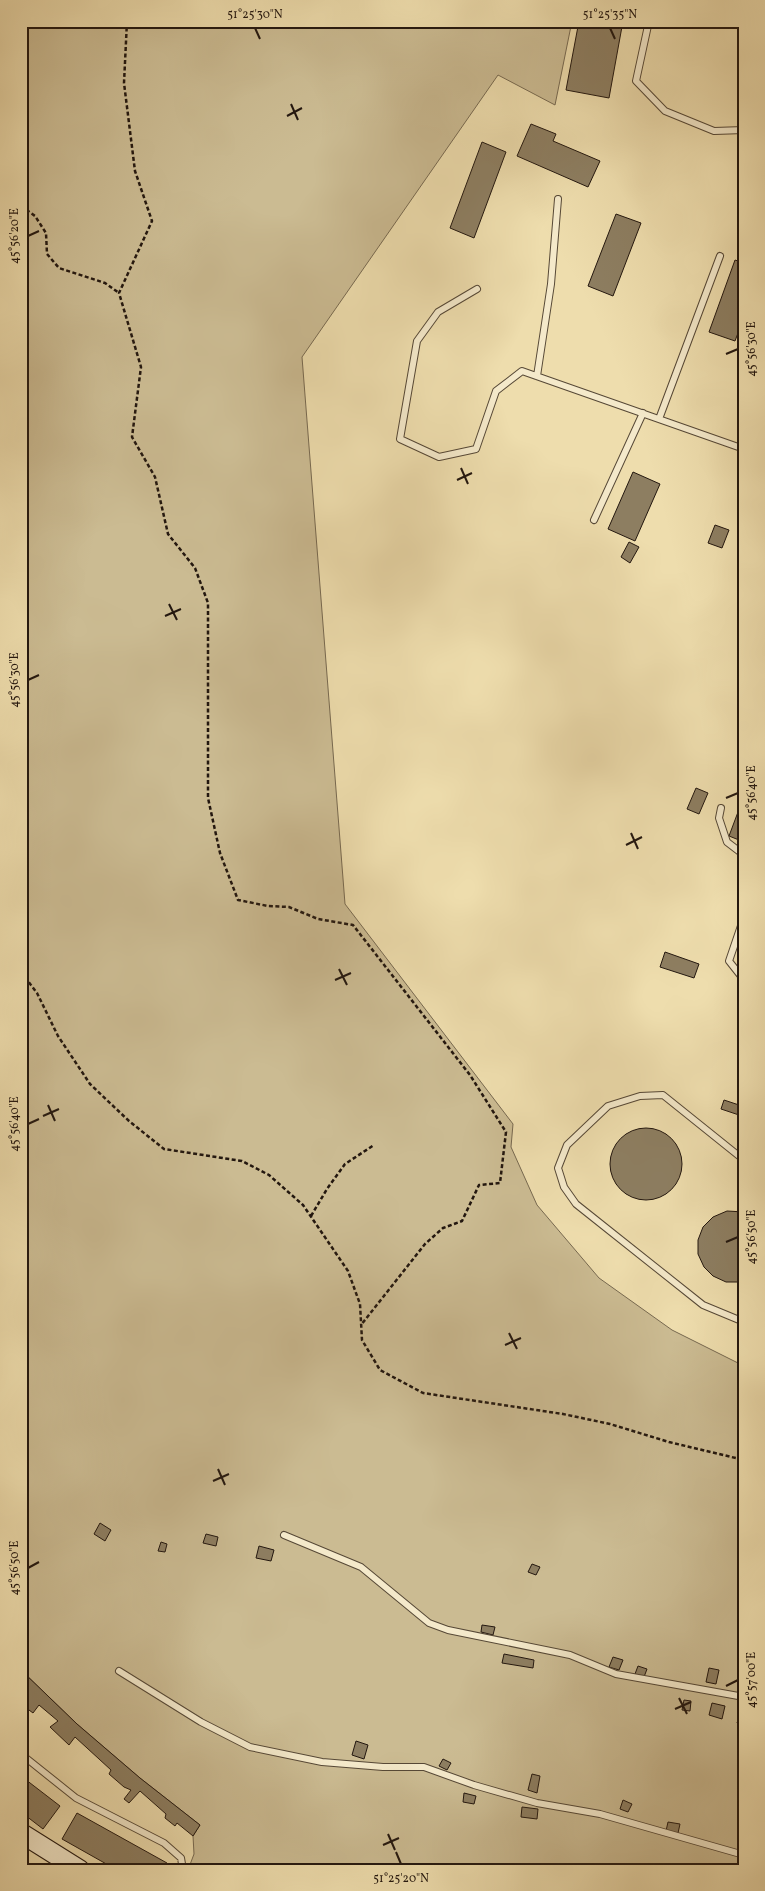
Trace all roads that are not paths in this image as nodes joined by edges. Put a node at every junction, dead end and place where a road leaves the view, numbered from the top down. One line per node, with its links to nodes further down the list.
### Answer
1 (649, 21): 2 (lane)
2 (744, 130)
3 (558, 199): 6 (lane)
4 (720, 256): 8 (lane)
5 (476, 289): 6 (lane)
6 (536, 376): 7 (lane)
7 (642, 413): 8 (lane); 10 (lane)
8 (659, 419): 9 (lane)
9 (744, 449)
10 (594, 520)
11 (721, 808): 12 (lane)
12 (744, 855)
13 (744, 916): 14 (lane)
14 (744, 980)
15 (744, 1160): 16 (lane)
16 (744, 1322)
17 (284, 1534): 19 (lane)
18 (119, 1671): 22 (lane)
19 (744, 1697)
20 (21, 1754): 24 (lane)
21 (21, 1833): 23 (street)
22 (744, 1855)
23 (72, 1868)
24 (183, 1870)

